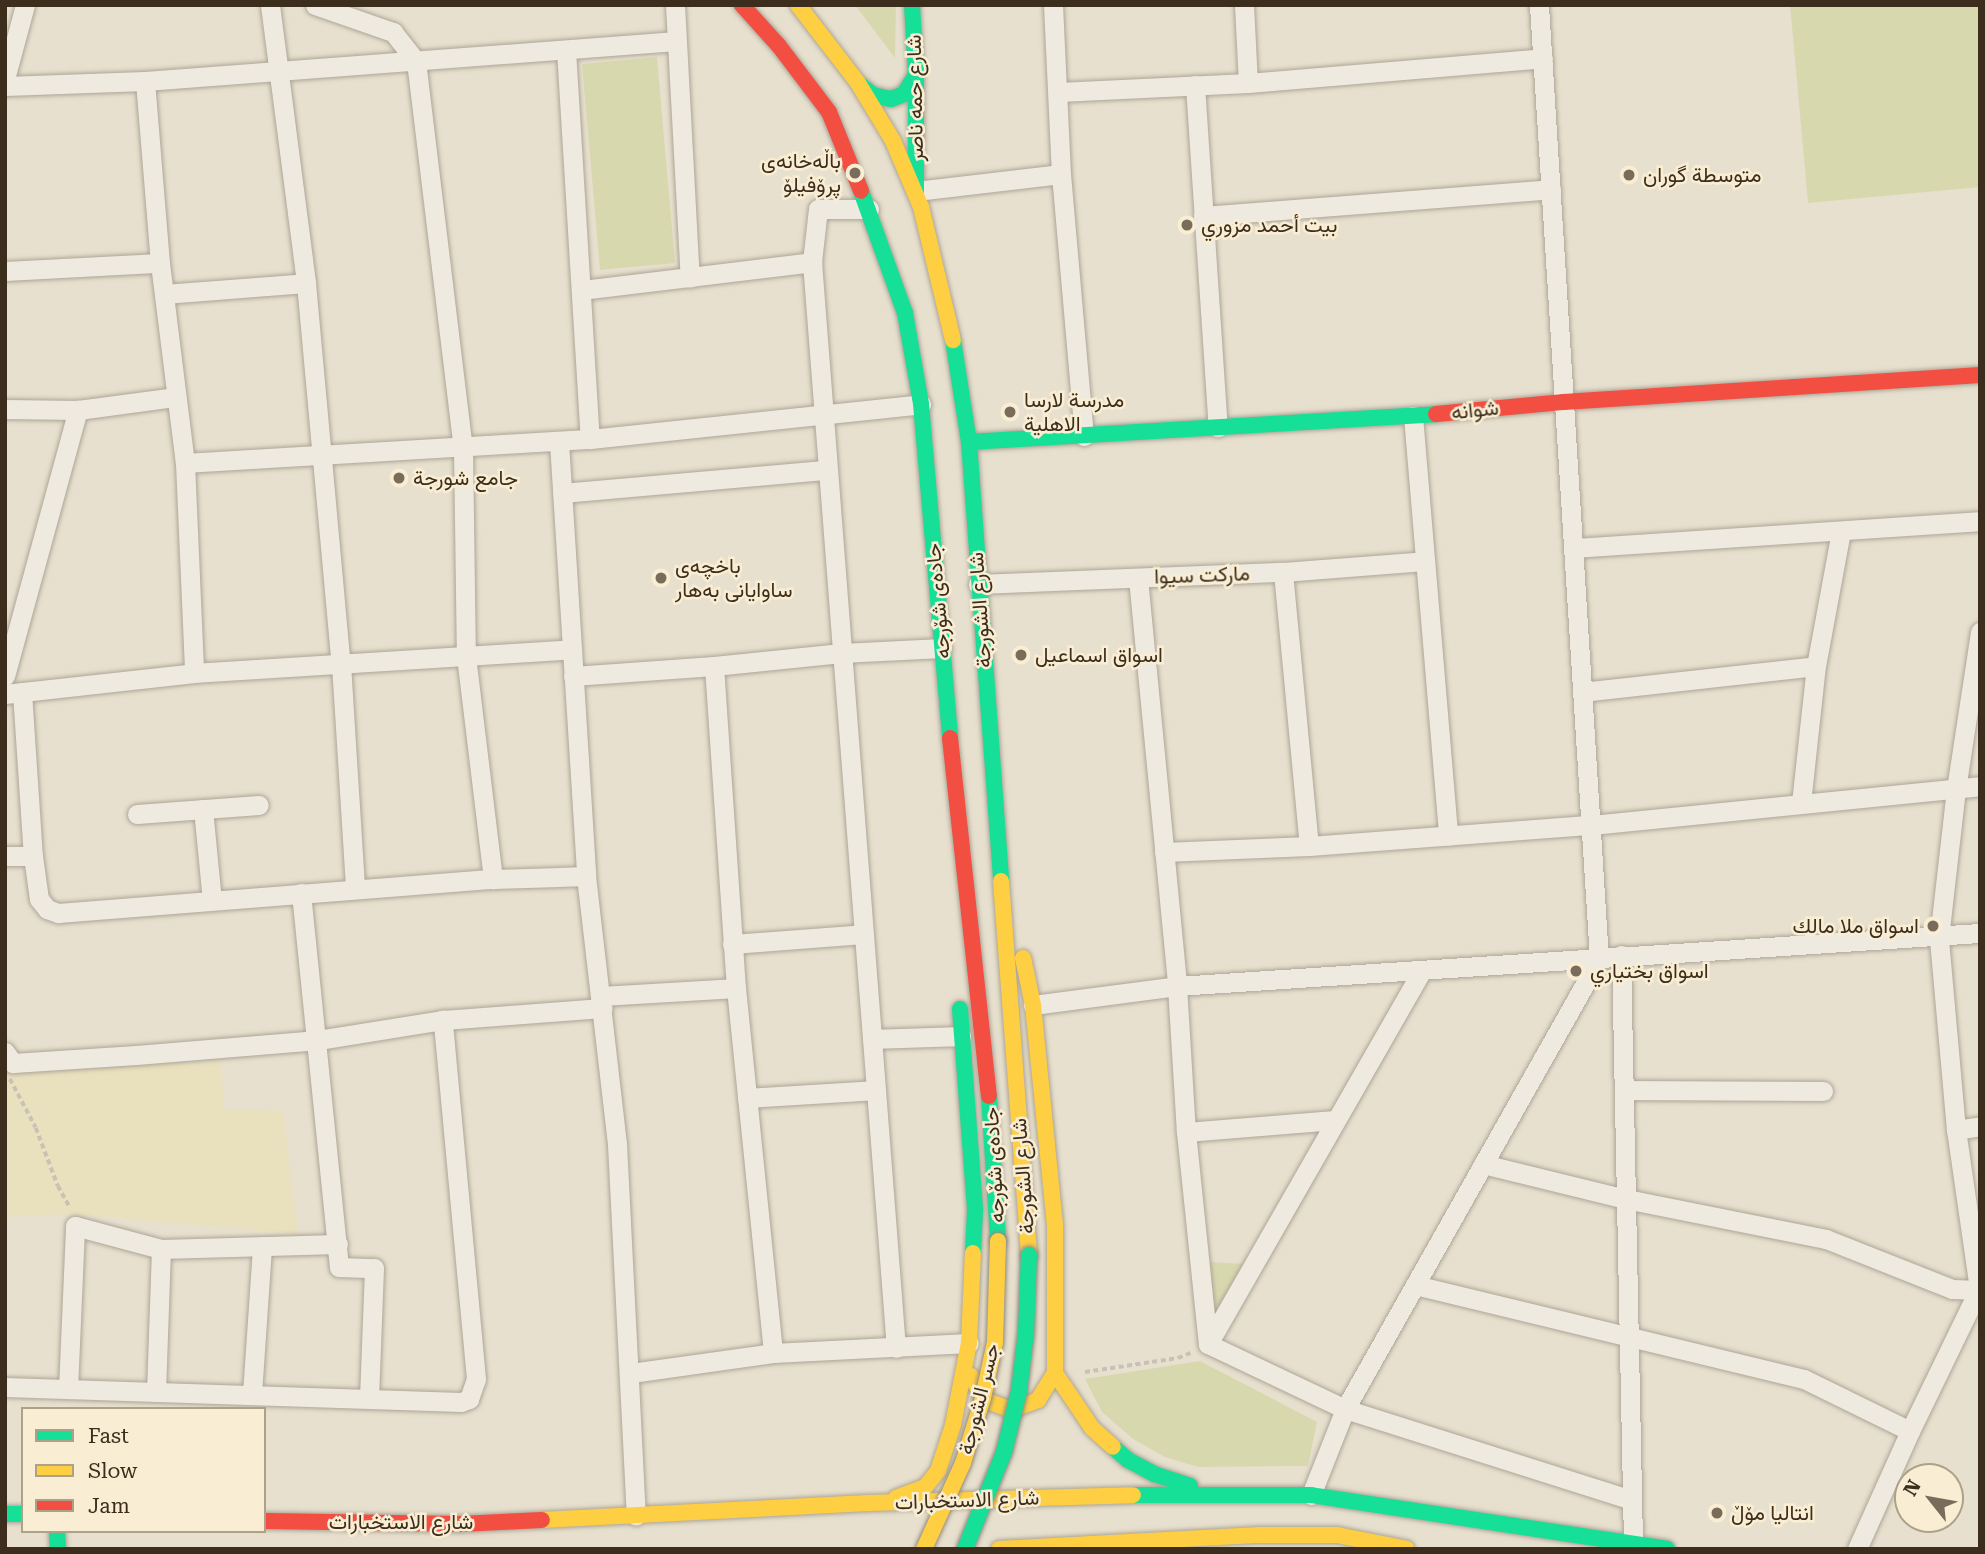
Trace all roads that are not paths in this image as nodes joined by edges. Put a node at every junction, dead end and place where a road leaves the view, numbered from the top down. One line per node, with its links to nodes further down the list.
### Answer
1 (25, 5): 17 (street)
2 (271, 5): 15 (street)
3 (315, 5): 14 (street)
4 (675, 5): 11 (street)
5 (742, 5): 27 (main road, جادەی شۆرجە)
6 (798, 5): 19 (main road, شارع الشورجة)
7 (912, 5): 16 (main road, شارع حمه ناصر)
8 (1053, 5): 23 (street)
9 (1244, 5): 20 (street)
10 (1539, 5): 13 (street)
11 (676, 41): 12 (street); 32 (street)
12 (566, 50): 14 (street); 34 (street)
13 (1543, 58): 20 (street); 25 (street)
14 (416, 61): 15 (street); 49 (street)
15 (277, 72): 18 (street); 33 (street)
16 (916, 75): 19 (main road); 26 (main road, شارع حمه ناصر)
17 (5, 79)
18 (145, 81): 22 (street); 30 (street)
19 (858, 83): 26 (main road, شارع الشورجة)
20 (1248, 83): 21 (street)
21 (1195, 85): 23 (street); 28 (street)
22 (5, 86)
23 (1059, 92): 24 (street)
24 (1061, 174): 26 (street); 45 (street)
25 (1550, 189): 28 (street); 38 (street)
26 (916, 191): 48 (main road, شارع الشورجة)
27 (869, 209): 29 (street); 39 (main road, جادەی شۆرجە)
28 (1203, 216): 44 (street)
29 (812, 262): 32 (street); 42 (street)
30 (160, 263): 31 (street); 35 (street)
31 (5, 271)
32 (690, 278): 34 (street)
33 (306, 283): 35 (street); 50 (street)
34 (582, 290): 46 (street)
35 (164, 294): 37 (street)
36 (1980, 375): 38 (main road, شوانە)
37 (176, 397): 41 (street); 51 (street)
38 (1564, 402): 43 (main road, شوانە); 56 (street)
39 (921, 404): 42 (street); 58 (main road, جادەی شۆرجە)
40 (5, 409): 41 (street)
41 (78, 410): 71 (street)
42 (823, 412): 46 (street); 52 (street)
43 (1413, 416): 44 (main road, شوانە); 57 (street)
44 (1218, 428): 45 (main road, شوانە)
45 (1084, 436): 48 (main road, شوانە)
46 (590, 439): 47 (street)
47 (559, 442): 49 (street); 53 (street)
48 (969, 442): 59 (main road, شارع الشورجة)
49 (463, 448): 50 (street); 66 (street)
50 (322, 456): 51 (street); 67 (street)
51 (185, 463): 70 (street)
52 (827, 470): 53 (street); 65 (street)
53 (562, 493): 64 (street)
54 (1980, 521): 55 (street)
55 (1841, 531): 56 (street); 69 (street)
56 (1574, 548): 73 (street)
57 (1425, 561): 60 (street, مارکت سیوا); 84 (street)
58 (935, 569): 59 (main road); 63 (main road, جادەی شۆرجە)
59 (969, 571): 61 (street, مارکت سیوا); 81 (main road, شارع الشورجة)
60 (1283, 572): 61 (street, مارکت سیوا); 85 (street)
61 (1138, 578): 86 (street)
62 (1980, 632): 76 (street)
63 (942, 648): 65 (street); 77 (main road, جادەی شۆرجە)
64 (571, 649): 66 (street); 72 (street)
65 (841, 653): 68 (street); 95 (street)
66 (466, 656): 67 (street); 90 (street)
67 (341, 664): 70 (street); 91 (street)
68 (714, 666): 72 (street); 97 (street)
69 (1816, 666): 73 (street); 78 (street)
70 (194, 673): 74 (street)
71 (5, 676)
72 (573, 676): 89 (street)
73 (1583, 692): 83 (street)
74 (14, 693): 88 (street)
75 (1980, 786): 76 (street)
76 (1956, 789): 78 (street); 96 (street)
77 (954, 791): 106 (main road); 121 (main road, جادەی شۆرجە)
78 (1801, 803): 83 (street)
79 (259, 805): 80 (street)
80 (203, 809): 82 (street); 93 (street)
81 (995, 810): 104 (main road); 125 (main road, شارع الشورجة)
82 (137, 814)
83 (1591, 825): 84 (street); 99 (street)
84 (1448, 836): 85 (street)
85 (1309, 846): 86 (street)
86 (1164, 852): 101 (street)
87 (5, 856): 88 (street)
88 (33, 856): 93 (street)
89 (586, 876): 90 (street); 103 (street)
90 (493, 879): 91 (street)
91 (355, 889): 92 (street)
92 (301, 893): 93 (street); 108 (street)
93 (212, 901)
94 (1980, 933): 96 (street)
95 (864, 934): 97 (street); 107 (street)
96 (1939, 938): 98 (street); 116 (street)
97 (732, 944): 102 (street)
98 (1621, 955): 99 (street); 111 (street)
99 (1600, 959): 100 (street); 118 (street)
100 (1422, 971): 101 (street); 114 (street)
101 (1177, 986): 104 (street); 117 (street)
102 (736, 988): 103 (street); 113 (street)
103 (603, 1002): 105 (street); 133 (street)
104 (1032, 1005): 134 (main road)
105 (443, 1020): 108 (street); 139 (street)
106 (961, 1036): 107 (street); 129 (main road)
107 (872, 1039): 110 (street)
108 (318, 1040): 109 (street); 122 (street)
109 (9, 1057)
110 (876, 1090): 113 (street); 130 (street)
111 (1624, 1090): 112 (street); 119 (street)
112 (1823, 1091)
113 (747, 1098): 132 (street)
114 (1335, 1120): 117 (street); 131 (street)
115 (1980, 1126): 116 (street)
116 (1956, 1130): 120 (street)
117 (1186, 1132): 131 (street)
118 (1483, 1164): 119 (street); 126 (street)
119 (1626, 1199): 127 (street); 128 (street)
120 (1975, 1229): 127 (street)
121 (998, 1241): 152 (main road, جسر الشورجة, bridge)
122 (338, 1244): 123 (street); 139 (street)
123 (262, 1246): 124 (street); 138 (street)
124 (161, 1249): 136 (street); 137 (street)
125 (1029, 1255): 153 (main road, جسر الشورجة, bridge)
126 (1415, 1285): 128 (street); 141 (street)
127 (1979, 1289): 142 (street)
128 (1629, 1336): 142 (street); 145 (street)
129 (969, 1343): 130 (street); 134 (main road); 146 (main road)
130 (896, 1348): 132 (street)
131 (1202, 1348): 141 (street)
132 (773, 1353): 133 (street)
133 (631, 1373): 147 (street)
134 (1055, 1373): 143 (main road)
135 (5, 1387): 136 (street)
136 (68, 1389): 137 (street)
137 (156, 1392): 140 (street)
138 (252, 1394): 139 (street); 140 (street)
139 (369, 1397)
140 (194, 1401)
141 (1345, 1409): 144 (street); 145 (street)
142 (1910, 1431): 158 (street)
143 (1211, 1493): 144 (main road, شارع الاستخبارات); 146 (main road, شارع الاستخبارات)
144 (1311, 1495): 151 (main road, شارع الاستخبارات)
145 (1632, 1500): 151 (street)
146 (868, 1503): 147 (main road, شارع الاستخبارات)
147 (636, 1516): 148 (main road, شارع الاستخبارات)
148 (266, 1521)
149 (1334, 1542): 150 (main road); 156 (main road)
150 (1122, 1543): 154 (main road); 155 (main road)
151 (1633, 1543): 157 (main road, شارع الاستخبارات)
152 (924, 1549)
153 (965, 1549)
154 (999, 1549)
155 (1095, 1549)
156 (1406, 1549)
157 (1667, 1549)
158 (1857, 1549)

